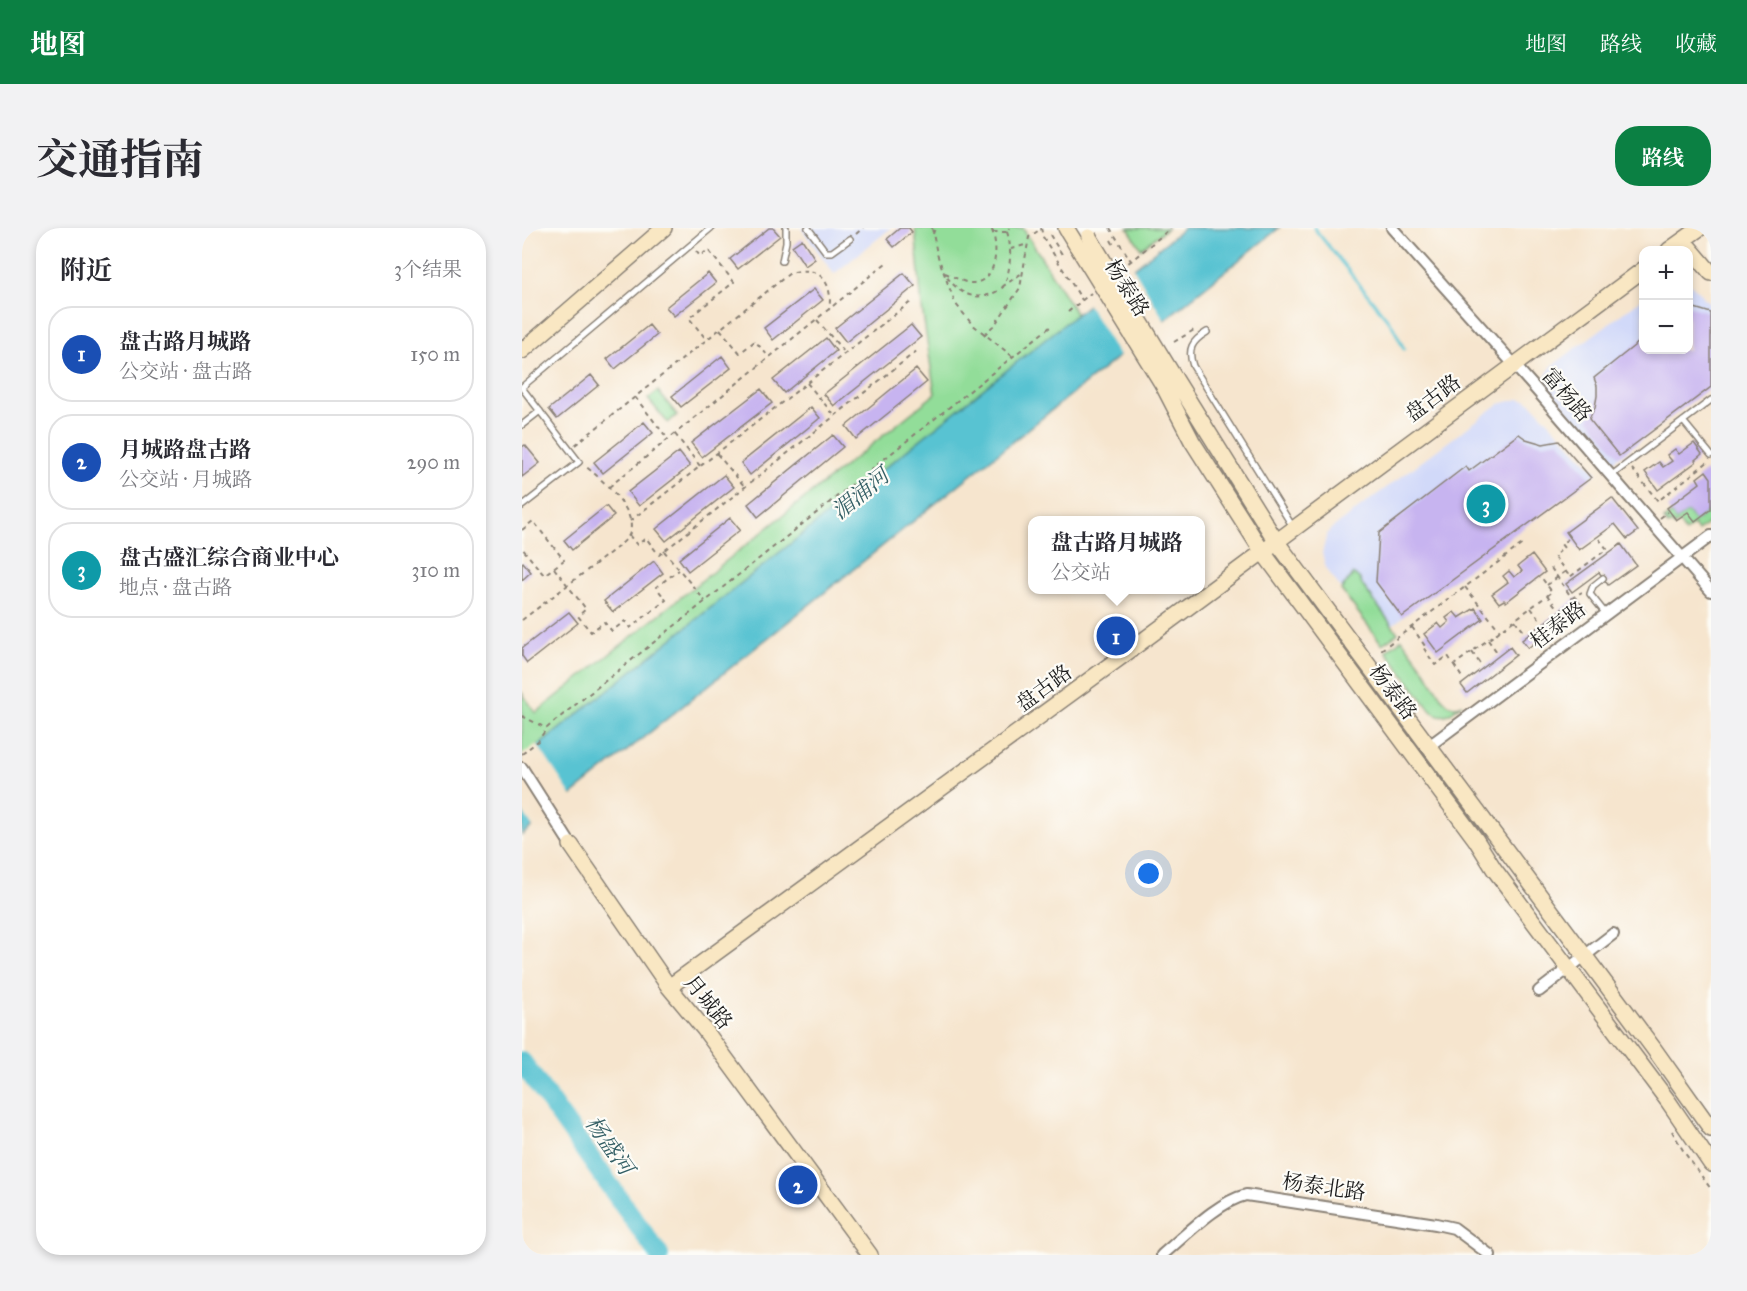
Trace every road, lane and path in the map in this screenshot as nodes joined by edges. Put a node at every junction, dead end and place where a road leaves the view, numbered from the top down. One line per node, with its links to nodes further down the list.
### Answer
1 (664, 228): 45 (main road)
2 (711, 228): 20 (lane)
3 (786, 228): 26 (lane)
4 (808, 228): 17 (lane)
5 (934, 228): 29 (path)
6 (1007, 228): 14 (path)
7 (1066, 228): 16 (main road, 杨泰路)
8 (1110, 228): 9 (path)
9 (1170, 228)
10 (1392, 228): 49 (street, 富杨路)
11 (1700, 228): 19 (main road)
12 (1041, 229): 21 (path); 33 (path)
13 (992, 230): 14 (path); 29 (path)
14 (1008, 232): 24 (path)
15 (1050, 235): 25 (path)
16 (1083, 237): 50 (main road, 杨泰路, bridge)
17 (850, 240)
18 (1110, 240): 23 (path, 杨泰路)
19 (1683, 240): 22 (main road); 31 (main road)
20 (690, 244): 42 (path); 52 (lane)
21 (1028, 244): 24 (path); 28 (path)
22 (1675, 246)
23 (1116, 247)
24 (1011, 249): 32 (path)
25 (1063, 256)
26 (782, 261)
27 (886, 262): 35 (path)
28 (1022, 272): 32 (path); 41 (path)
29 (945, 273): 32 (path); 41 (path)
30 (1639, 273): 49 (main road, 盘古路)
31 (1711, 273)
32 (1002, 287)
33 (1082, 300)
34 (912, 301): 46 (path)
35 (829, 310): 36 (path); 38 (path)
36 (817, 320): 46 (path); 48 (path)
37 (1050, 327): 47 (path)
38 (720, 329): 42 (path); 48 (path)
39 (1194, 330): 43 (path)
40 (1206, 332): 75 (lane)
41 (984, 335): 47 (path)
42 (707, 340): 53 (path)
43 (1174, 342)
44 (918, 350): 56 (path)
45 (522, 351)
46 (845, 353): 51 (path)
47 (1012, 356): 101 (path)
48 (770, 358): 59 (path)
49 (1514, 364): 67 (street, 富杨路); 75 (main road, 盘古路)
50 (1168, 381): 80 (main road, 杨泰路); 84 (main road, 杨泰路)
51 (807, 383): 56 (path); 62 (path)
52 (522, 387): 55 (lane)
53 (635, 397): 60 (path); 61 (path)
54 (1711, 400): 57 (lane)
55 (540, 411): 58 (lane); 61 (lane)
56 (834, 416): 69 (path)
57 (1683, 421): 63 (lane); 65 (lane)
58 (522, 425)
59 (675, 434): 60 (path); 66 (path)
60 (668, 439): 68 (path)
61 (570, 449): 64 (lane)
62 (717, 454): 66 (path); 69 (path)
63 (1711, 457): 65 (path)
64 (579, 462): 68 (path); 70 (lane)
65 (1627, 463): 67 (lane)
66 (700, 466): 73 (path)
67 (1611, 475): 85 (street, 富杨路)
68 (609, 487): 73 (path)
69 (745, 487): 83 (path)
70 (522, 506)
71 (1668, 512): 72 (path)
72 (1659, 518)
73 (630, 521): 76 (path)
74 (523, 528): 86 (path)
75 (1293, 528): 80 (main road, 盘古路)
76 (629, 535): 83 (path); 93 (path)
77 (1711, 536): 85 (street, 桂泰路)
78 (1568, 539): 89 (path)
79 (1599, 539): 89 (path)
80 (1276, 541): 84 (main road, 盘古路); 120 (main road, 杨泰路)
81 (1525, 542): 95 (path)
82 (522, 548): 86 (path)
83 (664, 551): 88 (path)
84 (1262, 551): 97 (main road, 盘古路); 126 (main road, 杨泰路)
85 (1682, 557): 96 (street, 富杨路); 104 (street, 桂泰路)
86 (554, 568): 93 (path)
87 (1551, 568): 91 (path)
88 (679, 570): 93 (path); 101 (path)
89 (1566, 571): 91 (path)
90 (1541, 577): 94 (path)
91 (1557, 577): 94 (path); 100 (path)
92 (1603, 578): 104 (lane)
93 (568, 585): 106 (path)
94 (1547, 585): 99 (path)
95 (1465, 587): 108 (path); 109 (path)
96 (1711, 591)
97 (1205, 594)
98 (1205, 594): 127 (main road, 盘古路)
99 (1548, 595): 102 (path); 103 (path)
100 (1574, 596)
101 (705, 602): 119 (path)
102 (1531, 608): 105 (path); 107 (path)
103 (1557, 608)
104 (1606, 614): 120 (street, 桂泰路)
105 (1515, 620): 109 (path); 110 (path)
106 (522, 621)
107 (1541, 621)
108 (1412, 627): 112 (path); 116 (path)
109 (1500, 631): 111 (path)
110 (1525, 633)
111 (1488, 640): 113 (path); 114 (path)
112 (1381, 650)
113 (1472, 652): 115 (path); 116 (path)
114 (1497, 652)
115 (1481, 664)
116 (1454, 665): 117 (path)
117 (1463, 679)
118 (522, 716): 119 (path)
119 (547, 728): 121 (path)
120 (1430, 746): 125 (main road, 杨泰路)
121 (522, 754)
122 (522, 768): 123 (street, 月城路)
123 (571, 845): 127 (main road, 月城路)
124 (1613, 934): 125 (street)
125 (1584, 956): 126 (street); 129 (main road, 杨泰路)
126 (1568, 968): 128 (street); 130 (main road, 杨泰路)
127 (669, 987): 131 (main road, 月城路)
128 (1539, 991)
129 (1711, 1129)
130 (1711, 1164)
131 (870, 1255)
132 (1162, 1255): 133 (street, 杨泰北路)
133 (1490, 1255)

